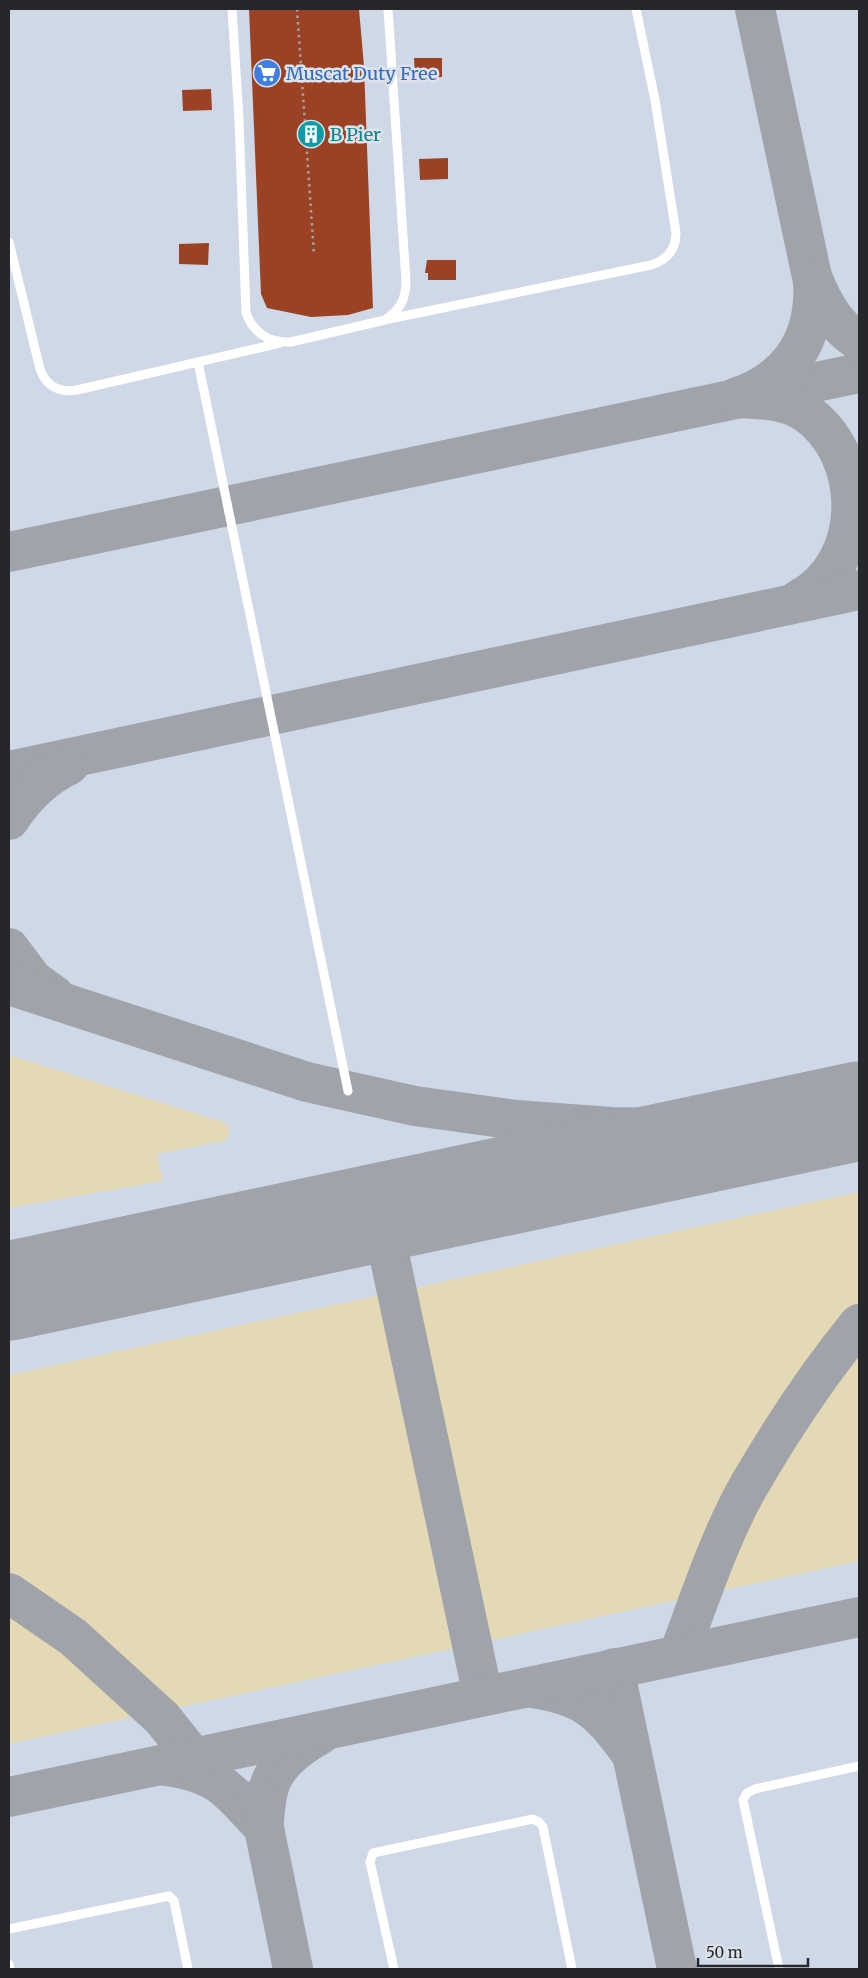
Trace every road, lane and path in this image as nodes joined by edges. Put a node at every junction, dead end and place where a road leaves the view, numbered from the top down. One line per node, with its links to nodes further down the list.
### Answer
1 (232, 9): 8 (lane)
2 (297, 9): 6 (path)
3 (388, 9): 7 (lane)
4 (636, 9): 7 (lane)
5 (9, 242): 9 (lane)
6 (314, 254)
7 (385, 320): 8 (lane)
8 (281, 342): 9 (lane)
9 (198, 362): 10 (lane)
10 (348, 1091)
11 (859, 1766): 18 (lane)
12 (9, 1929): 15 (lane)
13 (9, 1964): 14 (lane)
14 (10, 1969)
15 (188, 1969)
16 (394, 1969): 17 (lane)
17 (572, 1969)
18 (779, 1969)

